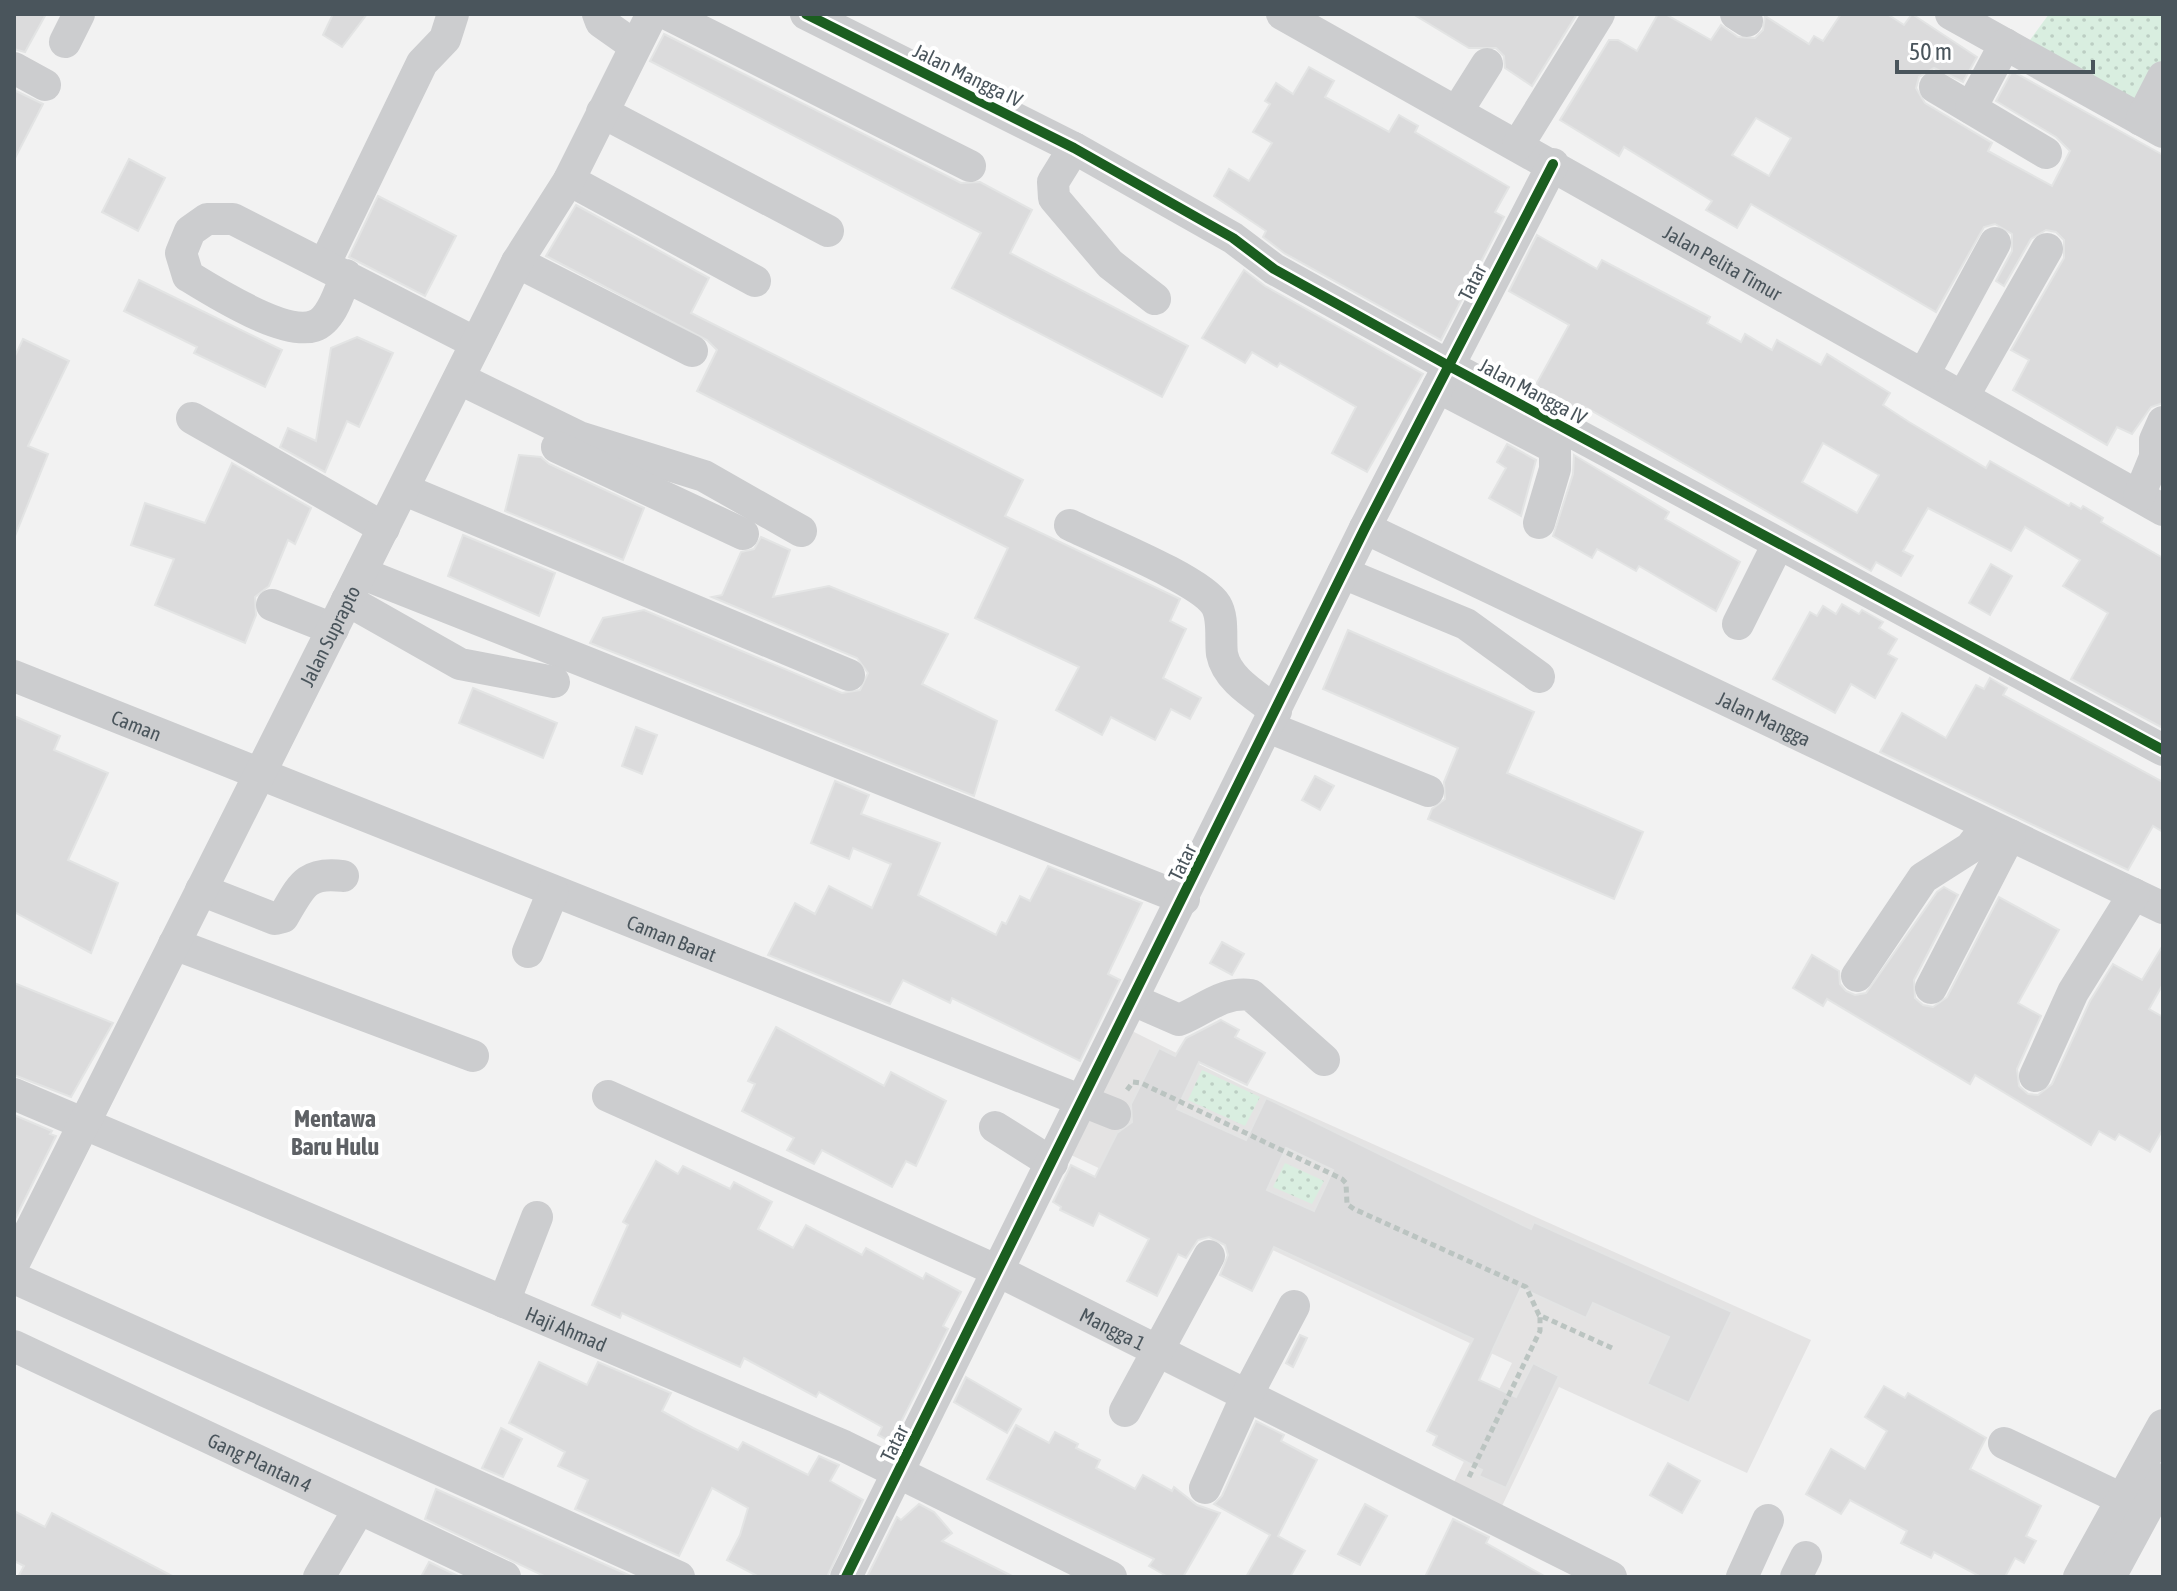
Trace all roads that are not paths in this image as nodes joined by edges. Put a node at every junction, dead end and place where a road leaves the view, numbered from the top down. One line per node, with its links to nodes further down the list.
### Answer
1 (453, 14): 32 (street)
2 (598, 14): 10 (street)
3 (652, 14): 10 (street, Jalan Suprapto)
4 (667, 14): 24 (street)
5 (806, 14): 21 (street, Jalan Mangga IV)
6 (1282, 14): 17 (street, Jalan Pelita Timur)
7 (1599, 14): 20 (street)
8 (1951, 14): 9 (street)
9 (2005, 44): 16 (street); 19 (street)
10 (635, 46): 18 (street, Jalan Suprapto)
11 (1487, 64): 17 (street)
12 (14, 68): 14 (street)
13 (2163, 77): 19 (street)
14 (45, 85)
15 (1935, 87): 16 (street)
16 (1971, 108): 22 (street)
17 (1458, 110): 20 (street, Jalan Pelita Timur)
18 (602, 112): 25 (street, Jalan Suprapto); 26 (street)
19 (2152, 126)
20 (1518, 145): 23 (street, Jalan Pelita Timur)
21 (1074, 148): 31 (street); 35 (street, Jalan Mangga IV)
22 (2046, 153)
23 (1553, 164): 34 (street, Jalan Pelita Timur); 35 (street, Tatar)
24 (970, 166)
25 (569, 180): 29 (street, Jalan Suprapto); 30 (street)
26 (828, 231)
27 (1995, 243): 34 (street)
28 (2047, 249): 37 (street)
29 (517, 262): 32 (street, Jalan Suprapto); 33 (street)
30 (755, 281)
31 (1155, 299)
32 (476, 343): 36 (street, Jalan Suprapto)
33 (692, 351)
34 (1924, 374): 37 (street, Jalan Pelita Timur)
35 (1444, 376): 42 (street); 45 (street, Tatar); 48 (street, Jalan Mangga IV)
36 (456, 388): 40 (street, Jalan Suprapto); 46 (street); 47 (street)
37 (1963, 397): 41 (street, Jalan Pelita Timur)
38 (192, 418): 44 (street)
39 (2163, 422): 41 (street)
40 (405, 490): 44 (street, Jalan Suprapto); 54 (street)
41 (2151, 503)
42 (1539, 523)
43 (1070, 525): 58 (street)
44 (384, 528): 50 (street, Jalan Suprapto)
45 (1365, 528): 49 (street, Tatar); 62 (street, Jalan Mangga)
46 (801, 531)
47 (743, 534)
48 (1778, 544): 52 (street); 59 (street, Jalan Mangga IV)
49 (1343, 573): 56 (street); 58 (street, Tatar)
50 (354, 586): 53 (street, Jalan Suprapto); 57 (street); 67 (street)
51 (272, 605): 53 (street)
52 (1738, 624)
53 (333, 629): 60 (street, Jalan Suprapto)
54 (849, 675)
55 (14, 676): 60 (street, Caman)
56 (1539, 677)
57 (554, 682)
58 (1272, 719): 61 (street); 67 (street, Tatar)
59 (2163, 750)
60 (259, 776): 64 (street, Jalan Suprapto); 65 (street, Caman Barat)
61 (1428, 791)
62 (1999, 830): 66 (street, Jalan Mangga); 71 (street); 72 (street)
63 (343, 876): 64 (street)
64 (201, 890): 69 (street, Jalan Suprapto)
65 (553, 892): 70 (street); 79 (street, Caman Barat)
66 (2134, 894): 68 (street, Jalan Mangga); 76 (street)
67 (1184, 899): 73 (street, Tatar)
68 (2163, 908)
69 (174, 944): 74 (street); 81 (street, Jalan Suprapto)
70 (528, 952)
71 (1857, 976)
72 (1931, 988)
73 (1133, 1000): 75 (street); 79 (street, Tatar)
74 (473, 1056)
75 (1324, 1060)
76 (2035, 1076)
77 (14, 1094): 81 (street, Haji Ahmad)
78 (608, 1096): 87 (street, Mangga 1)
79 (1082, 1101): 80 (street, Caman Barat); 83 (street, Tatar)
80 (1115, 1114)
81 (83, 1123): 86 (street, Jalan Suprapto); 89 (street, Haji Ahmad)
82 (995, 1127): 83 (street)
83 (1052, 1163): 87 (street, Tatar)
84 (537, 1217): 89 (street)
85 (1209, 1256): 92 (street)
86 (14, 1263)
87 (998, 1271): 92 (street, Mangga 1); 97 (street, Tatar)
88 (14, 1278): 104 (street)
89 (504, 1302): 97 (street, Haji Ahmad)
90 (1294, 1306): 93 (street)
91 (14, 1346): 100 (street, Gang Plantan 4)
92 (1158, 1351): 93 (street, Mangga 1); 94 (street)
93 (1247, 1395): 98 (street); 107 (street, Mangga 1)
94 (1125, 1411)
95 (2163, 1425): 99 (street)
96 (2004, 1443): 99 (street)
97 (900, 1472): 105 (street, Tatar); 106 (street, Haji Ahmad)
98 (1205, 1488)
99 (2150, 1498): 109 (street); 110 (street)
100 (359, 1509): 102 (street); 103 (street, Gang Plantan 4)
101 (1768, 1520): 108 (street)
102 (319, 1577)
103 (505, 1577)
104 (679, 1577)
105 (846, 1577)
106 (1111, 1577)
107 (1611, 1577)
108 (1742, 1577)
109 (2079, 1577)
110 (2110, 1577)

